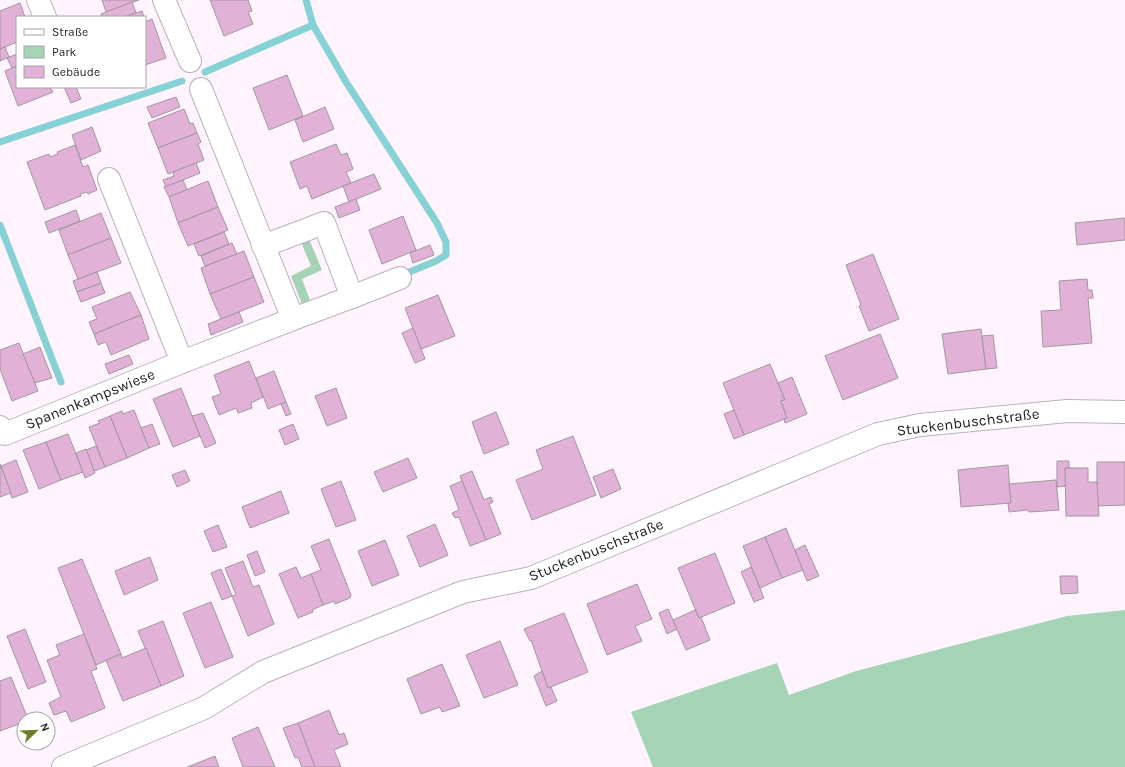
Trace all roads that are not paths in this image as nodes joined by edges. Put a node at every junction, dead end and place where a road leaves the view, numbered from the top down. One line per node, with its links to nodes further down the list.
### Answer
1 (38, 0): 3 (street)
2 (164, 0): 4 (street)
3 (44, 16)
4 (190, 61)
5 (201, 89): 7 (street)
6 (109, 179): 11 (street)
7 (263, 246): 9 (street); 10 (street)
8 (400, 278): 9 (street, Spanenkampswiese)
9 (352, 297): 10 (street, Spanenkampswiese)
10 (293, 319): 11 (street, Spanenkampswiese)
11 (182, 362): 13 (street, Spanenkampswiese)
12 (1125, 412): 14 (street, Stuckenbuschstraße)
13 (0, 427)
14 (63, 767)

